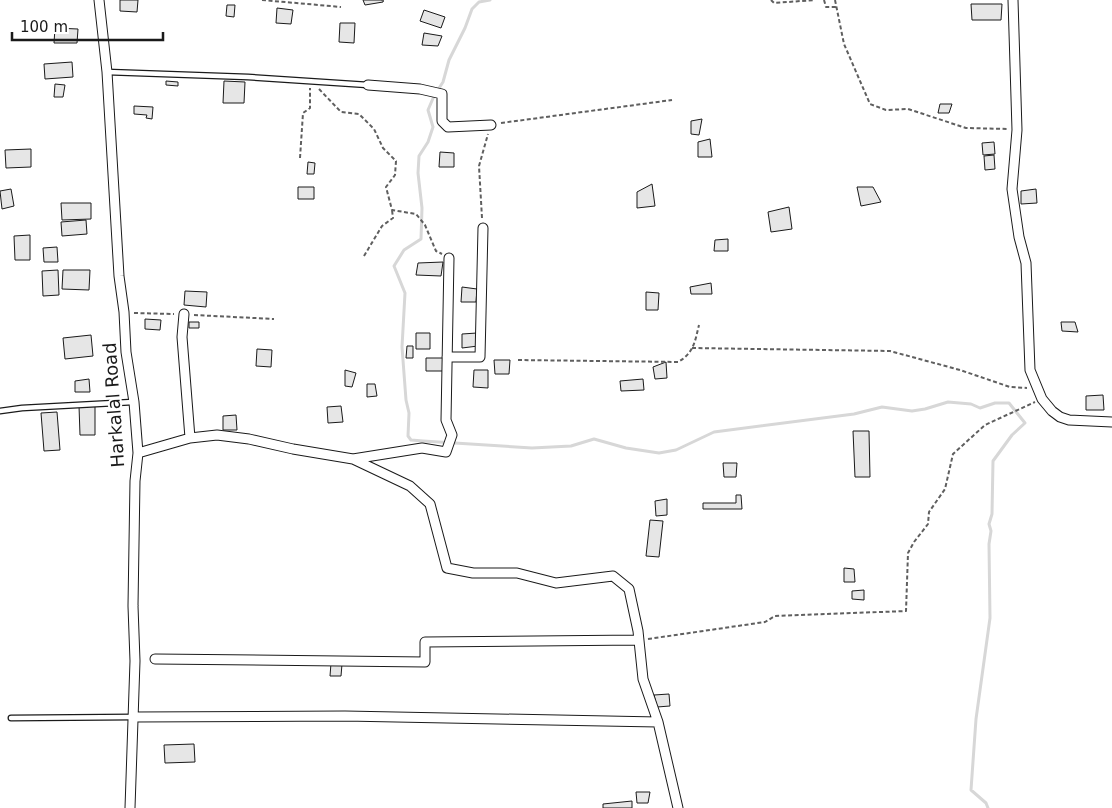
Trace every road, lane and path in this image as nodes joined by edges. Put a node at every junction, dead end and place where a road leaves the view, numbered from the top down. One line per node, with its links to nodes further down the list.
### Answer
1 (99, 0): 10 (street, Harkalal Road)
2 (262, 0): 8 (path)
3 (771, 0): 4 (path)
4 (815, 0)
5 (824, 0): 9 (path)
6 (835, 0): 9 (path)
7 (1013, 0): 15 (street)
8 (341, 7)
9 (836, 7): 15 (path)
10 (107, 72): 11 (lane); 21 (street, Harkalal Road)
11 (310, 81): 12 (lane); 16 (path); 17 (path)
12 (368, 85): 14 (street)
13 (672, 100): 14 (path)
14 (491, 125): 18 (path)
15 (1017, 130): 28 (street)
16 (300, 158)
17 (392, 210): 19 (path); 20 (path)
18 (482, 228): 26 (street)
19 (364, 256)
20 (449, 258): 26 (street)
21 (124, 312): 22 (path); 30 (street, Harkalal Road)
22 (184, 314): 23 (path); 33 (street)
23 (274, 320)
24 (699, 325): 25 (path)
25 (692, 348): 27 (path); 28 (path)
26 (447, 357): 35 (street)
27 (518, 360)
28 (1036, 389): 29 (street)
29 (1042, 399): 32 (street); 36 (path)
30 (134, 402): 31 (lane); 34 (street, Harkalal Road)
31 (0, 411)
32 (1112, 422)
33 (190, 438): 34 (street); 35 (street)
34 (138, 453): 39 (street, Harkalal Road)
35 (353, 459): 36 (street)
36 (639, 640): 37 (street); 40 (street)
37 (155, 659)
38 (12, 718): 39 (lane)
39 (133, 718): 40 (street); 41 (street, Harkalal Road)
40 (658, 722): 42 (street)
41 (130, 808)
42 (678, 808)

